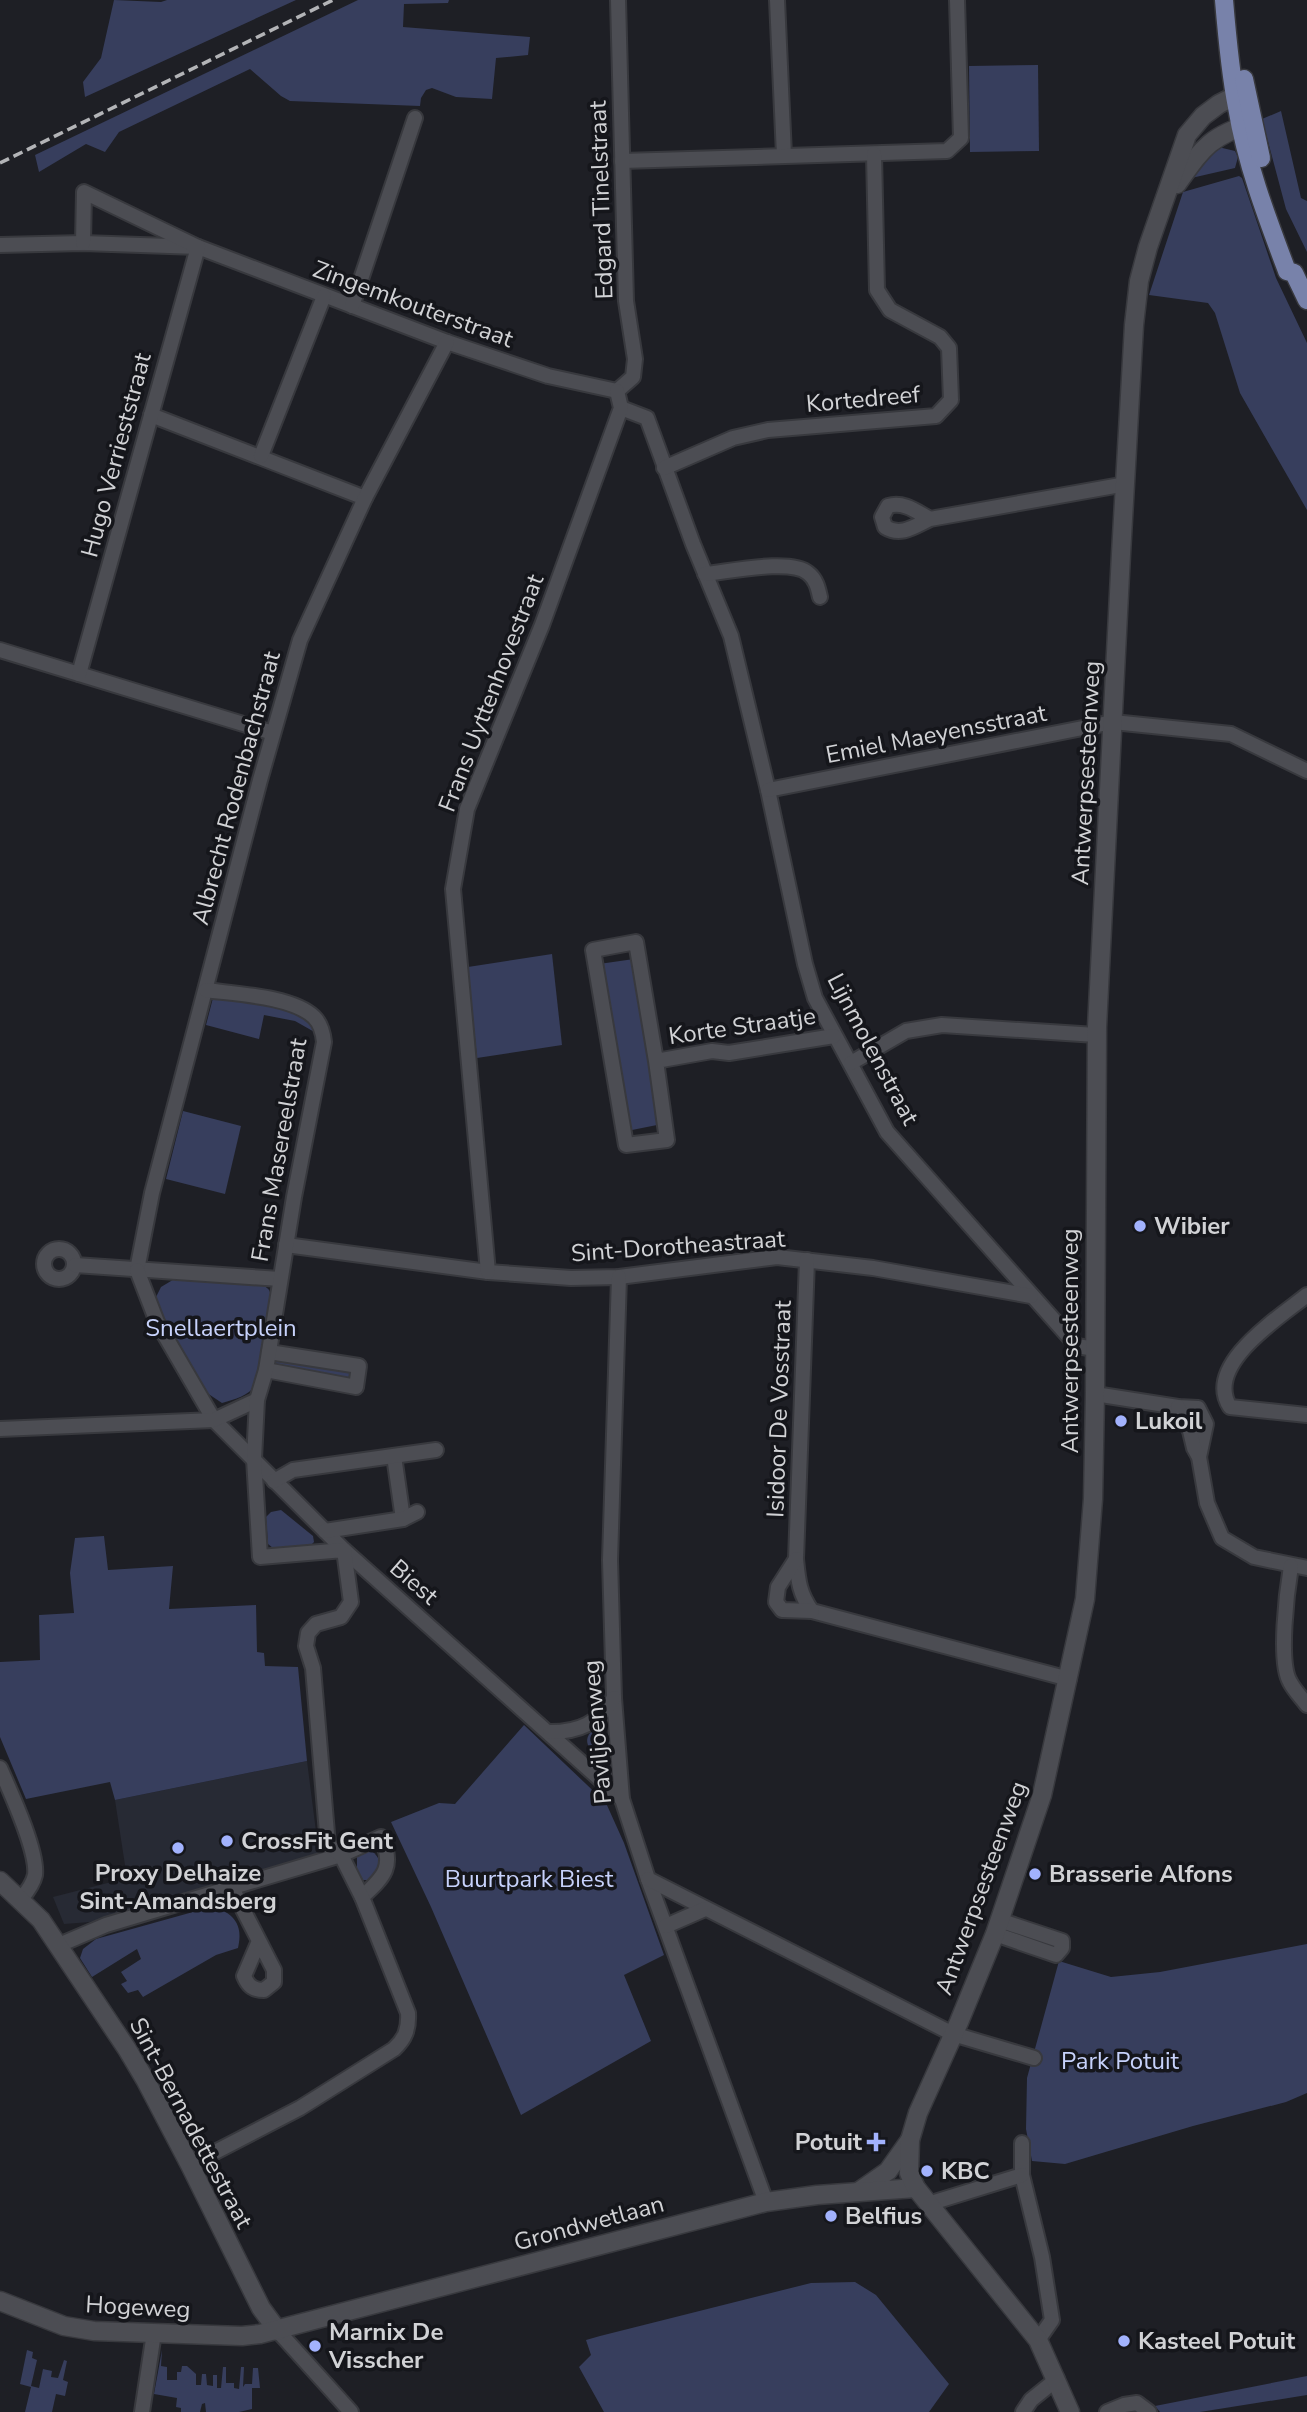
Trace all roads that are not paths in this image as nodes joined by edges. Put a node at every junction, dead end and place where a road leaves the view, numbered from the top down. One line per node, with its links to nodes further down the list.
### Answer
1 (618, 0): 11 (street, Edgard Tinelstraat)
2 (777, 0): 10 (street)
3 (957, 0): 9 (street)
4 (1224, 0): 6 (main road)
5 (1236, 0): 6 (main road)
6 (1241, 95): 8 (main road); 12 (main road, Antwerpsesteenweg)
7 (415, 118): 18 (street)
8 (1247, 125): 12 (main road, Antwerpsesteenweg); 17 (main road)
9 (874, 154): 10 (street); 24 (street, Kortedreef)
10 (784, 155): 11 (street)
11 (622, 161): 20 (street, Edgard Tinelstraat)
12 (1168, 195): 25 (main road, Antwerpsesteenweg)
13 (83, 243): 14 (street, Zingemkouterstraat); 15 (street, Zingemkouterstraat); 15 (street, Zingemkouterstraat)
14 (0, 245)
15 (198, 247): 16 (street, Zingemkouterstraat); 22 (street, Hugo Verrieststraat)
16 (324, 296): 18 (street, Zingemkouterstraat); 23 (street)
17 (1307, 300)
18 (352, 306): 19 (street, Zingemkouterstraat)
19 (447, 342): 20 (street, Zingemkouterstraat); 26 (street, Albrecht Rodenbachstraat)
20 (617, 391): 21 (street)
21 (621, 408): 24 (street, Lijnmolenstraat); 45 (street, Frans Uyttenhovestraat)
22 (151, 415): 23 (street); 31 (street, Hugo Verrieststraat)
23 (261, 456): 26 (street)
24 (664, 468): 28 (street, Lijnmolenstraat)
25 (1126, 484): 27 (street); 32 (main road, Antwerpsesteenweg)
26 (365, 498): 33 (street, Albrecht Rodenbachstraat)
27 (930, 519)
28 (705, 574): 29 (street); 35 (street, Lijnmolenstraat)
29 (820, 597)
30 (0, 650): 31 (street)
31 (79, 674): 33 (street)
32 (1113, 722): 34 (street, Emiel Maeyensstraat); 35 (street, Emiel Maeyensstraat); 37 (main road, Antwerpsesteenweg)
33 (273, 733): 36 (street, Albrecht Rodenbachstraat)
34 (1307, 771)
35 (768, 790): 38 (street, Lijnmolenstraat)
36 (206, 990): 41 (street, Frans Masereelstraat); 44 (street, Albrecht Rodenbachstraat)
37 (1096, 1035): 40 (street); 50 (main road, Antwerpsesteenweg)
38 (834, 1036): 39 (street, Korte Straatje); 40 (street, Lijnmolenstraat)
39 (656, 1061): 39 (street, Korte Straatje)
40 (850, 1063): 49 (street, Lijnmolenstraat)
41 (286, 1245): 45 (street, Sint-Dorotheastraat); 47 (street, Frans Masereelstraat)
42 (807, 1260): 46 (street, Sint-Dorotheastraat); 49 (street, Sint-Dorotheastraat); 68 (street, Isidoor De Vosstraat)
43 (75, 1265): 44 (street)
44 (137, 1270): 47 (street); 57 (street, Biest)
45 (488, 1272): 46 (street, Sint-Dorotheastraat)
46 (619, 1277): 73 (street, Paviljoenweg)
47 (280, 1279): 51 (street, Frans Masereelstraat)
48 (1307, 1295): 56 (street)
49 (1031, 1296): 50 (street, Lijnmolenstraat)
50 (1095, 1349): 53 (main road, Antwerpsesteenweg)
51 (269, 1352): 52 (street, Frans Masereelstraat); 52 (street)
52 (266, 1370): 54 (street, Frans Masereelstraat)
53 (1095, 1394): 55 (street); 72 (main road, Antwerpsesteenweg)
54 (257, 1400): 57 (street); 62 (street, Frans Masereelstraat)
55 (1178, 1407): 61 (street); 61 (street)
56 (1307, 1415)
57 (215, 1420): 58 (street); 62 (street, Biest)
58 (0, 1429)
59 (436, 1450): 60 (street)
60 (394, 1456): 63 (street); 65 (street)
61 (1199, 1457): 69 (street)
62 (254, 1460): 63 (street, Biest); 67 (street, Frans Masereelstraat)
63 (274, 1481): 66 (street, Biest)
64 (417, 1512): 65 (street)
65 (402, 1519): 66 (street)
66 (325, 1531): 67 (street, Biest)
67 (344, 1550): 75 (street, Biest); 78 (street)
68 (796, 1559): 71 (street, Isidoor De Vosstraat); 71 (street, Isidoor De Vosstraat)
69 (1291, 1566): 70 (street); 74 (street)
70 (1307, 1568)
71 (812, 1611): 72 (street, Isidoor De Vosstraat)
72 (1069, 1679): 88 (main road, Antwerpsesteenweg)
73 (614, 1698): 75 (street); 77 (street, Paviljoenweg)
74 (1307, 1705)
75 (550, 1732): 77 (street, Biest)
76 (0, 1768): 83 (street)
77 (622, 1799): 79 (street, Paviljoenweg)
78 (341, 1855): 81 (street); 82 (street); 82 (street)
79 (648, 1879): 84 (street); 85 (street, Paviljoenweg)
80 (0, 1881): 83 (main road, Sint-Bernadettestraat)
81 (232, 1888): 86 (street); 87 (street)
82 (362, 1897): 92 (street)
83 (20, 1899): 87 (main road, Sint-Bernadettestraat)
84 (705, 1909): 85 (street); 88 (street)
85 (666, 1926): 96 (street, Paviljoenweg)
86 (259, 1941)
87 (59, 1945): 92 (main road, Sint-Bernadettestraat)
88 (953, 2034): 89 (street); 90 (main road, Antwerpsesteenweg)
89 (1034, 2058)
90 (910, 2140): 94 (main road, Antwerpsesteenweg); 95 (main road)
91 (1022, 2143): 93 (street)
92 (190, 2165): 99 (main road, Sint-Bernadettestraat)
93 (1022, 2175): 97 (street); 101 (street)
94 (916, 2188): 95 (main road, Grondwetlaan); 97 (main road, Antwerpsesteenweg)
95 (858, 2192): 96 (main road, Grondwetlaan)
96 (766, 2202): 99 (main road, Grondwetlaan)
97 (928, 2204): 101 (main road, Antwerpsesteenweg)
98 (0, 2301): 100 (main road, Hogeweg)
99 (278, 2330): 100 (main road, Hogeweg); 104 (street)
100 (154, 2333): 103 (street)
101 (1038, 2340): 102 (main road, Antwerpsesteenweg)
102 (1057, 2379): 105 (street); 106 (main road, Antwerpsesteenweg)
103 (142, 2412)
104 (351, 2412)
105 (1023, 2412)
106 (1070, 2412)
107 (1107, 2412): 108 (street)
108 (1149, 2412)

